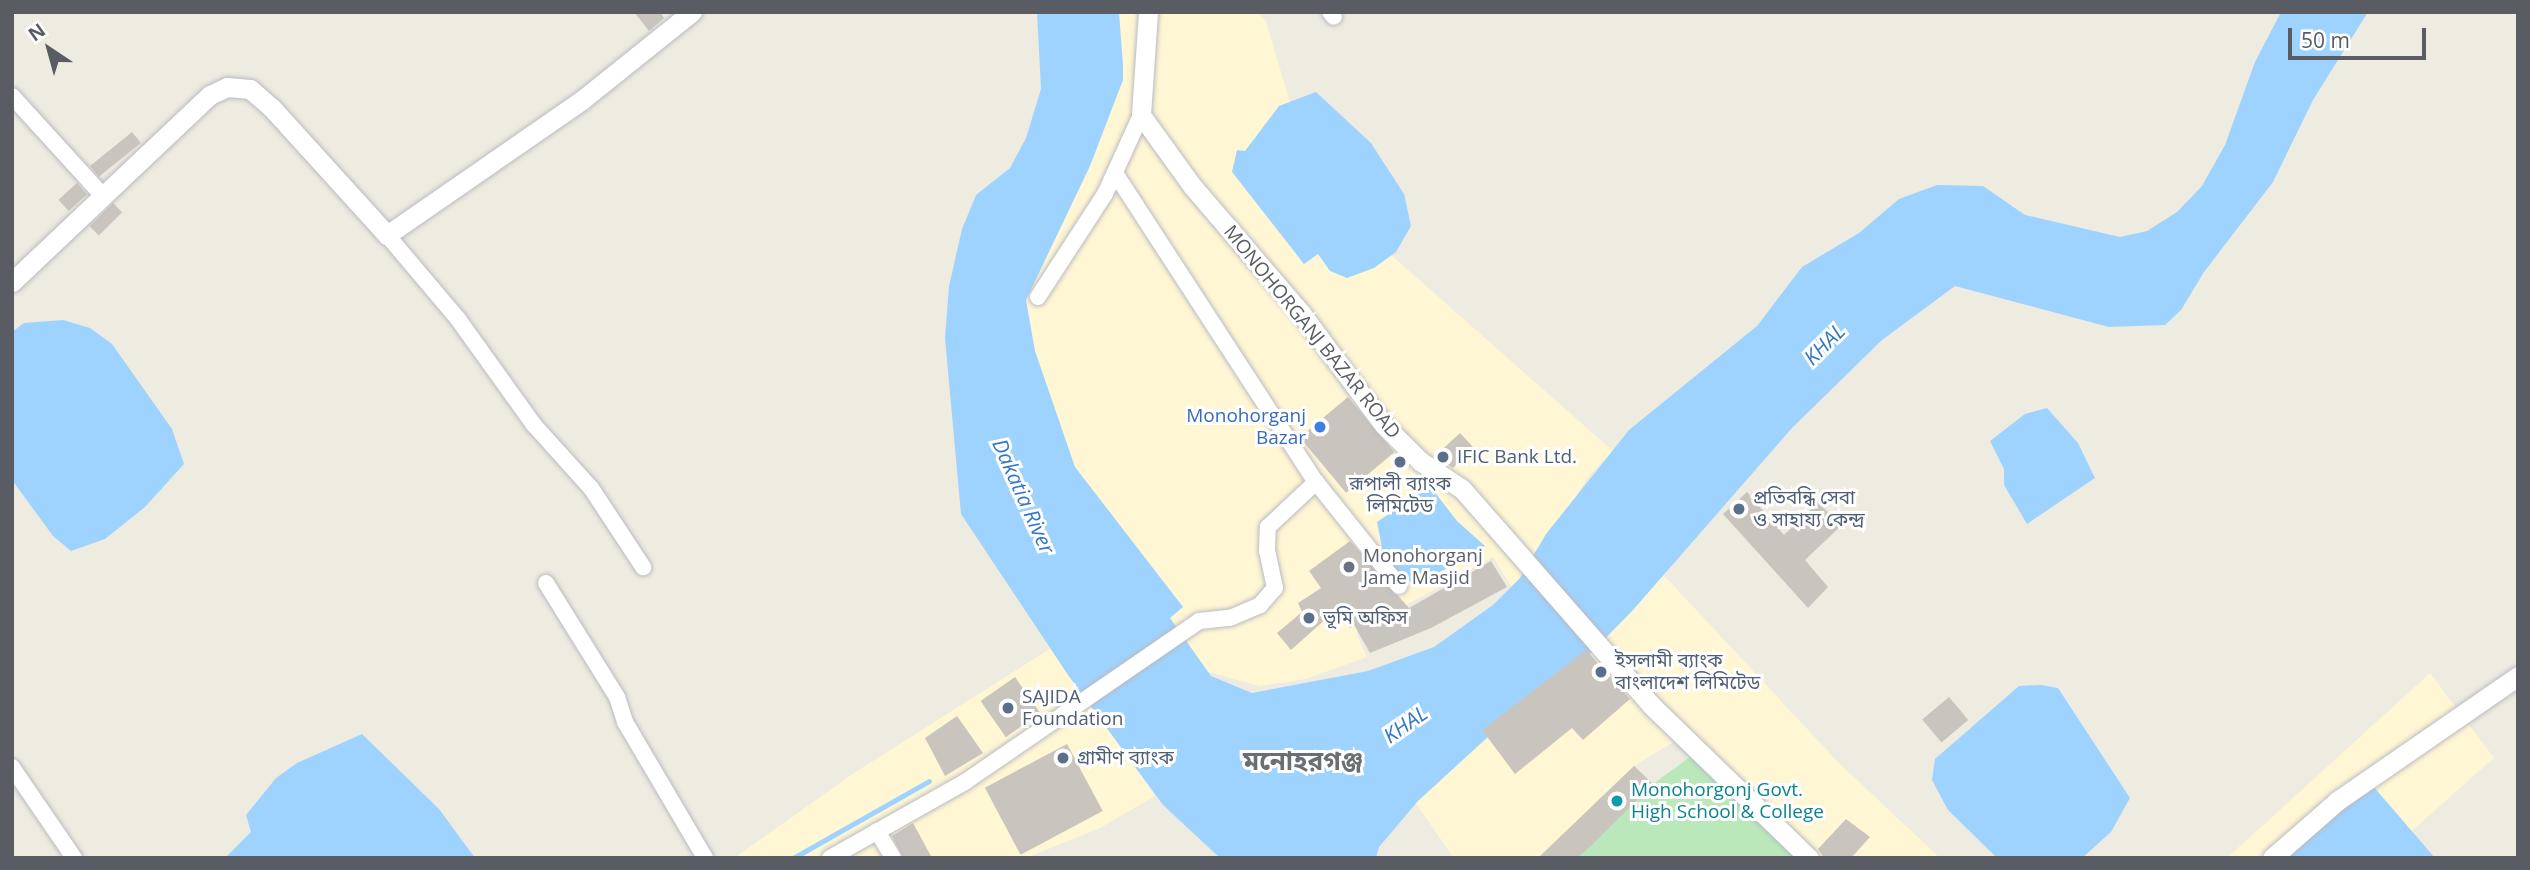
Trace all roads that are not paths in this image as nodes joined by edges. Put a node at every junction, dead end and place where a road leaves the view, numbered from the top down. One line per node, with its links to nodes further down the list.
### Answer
1 (692, 12): 7 (street)
2 (1148, 12): 4 (street)
3 (12, 96): 6 (street)
4 (1141, 115): 5 (street); 21 (street, MONOHORGANJ BAZAR ROAD)
5 (1115, 173): 9 (street); 10 (street)
6 (102, 195): 7 (street); 8 (street)
7 (387, 235): 11 (street)
8 (12, 282)
9 (1038, 298)
10 (1316, 482): 13 (street); 16 (street)
11 (643, 566)
12 (546, 583): 18 (street)
13 (1399, 586)
14 (2518, 676): 22 (street)
15 (12, 767): 17 (street)
16 (877, 831): 19 (street); 20 (street)
17 (74, 858)
18 (705, 858)
19 (830, 858)
20 (893, 858)
21 (1809, 858)
22 (2272, 858)

